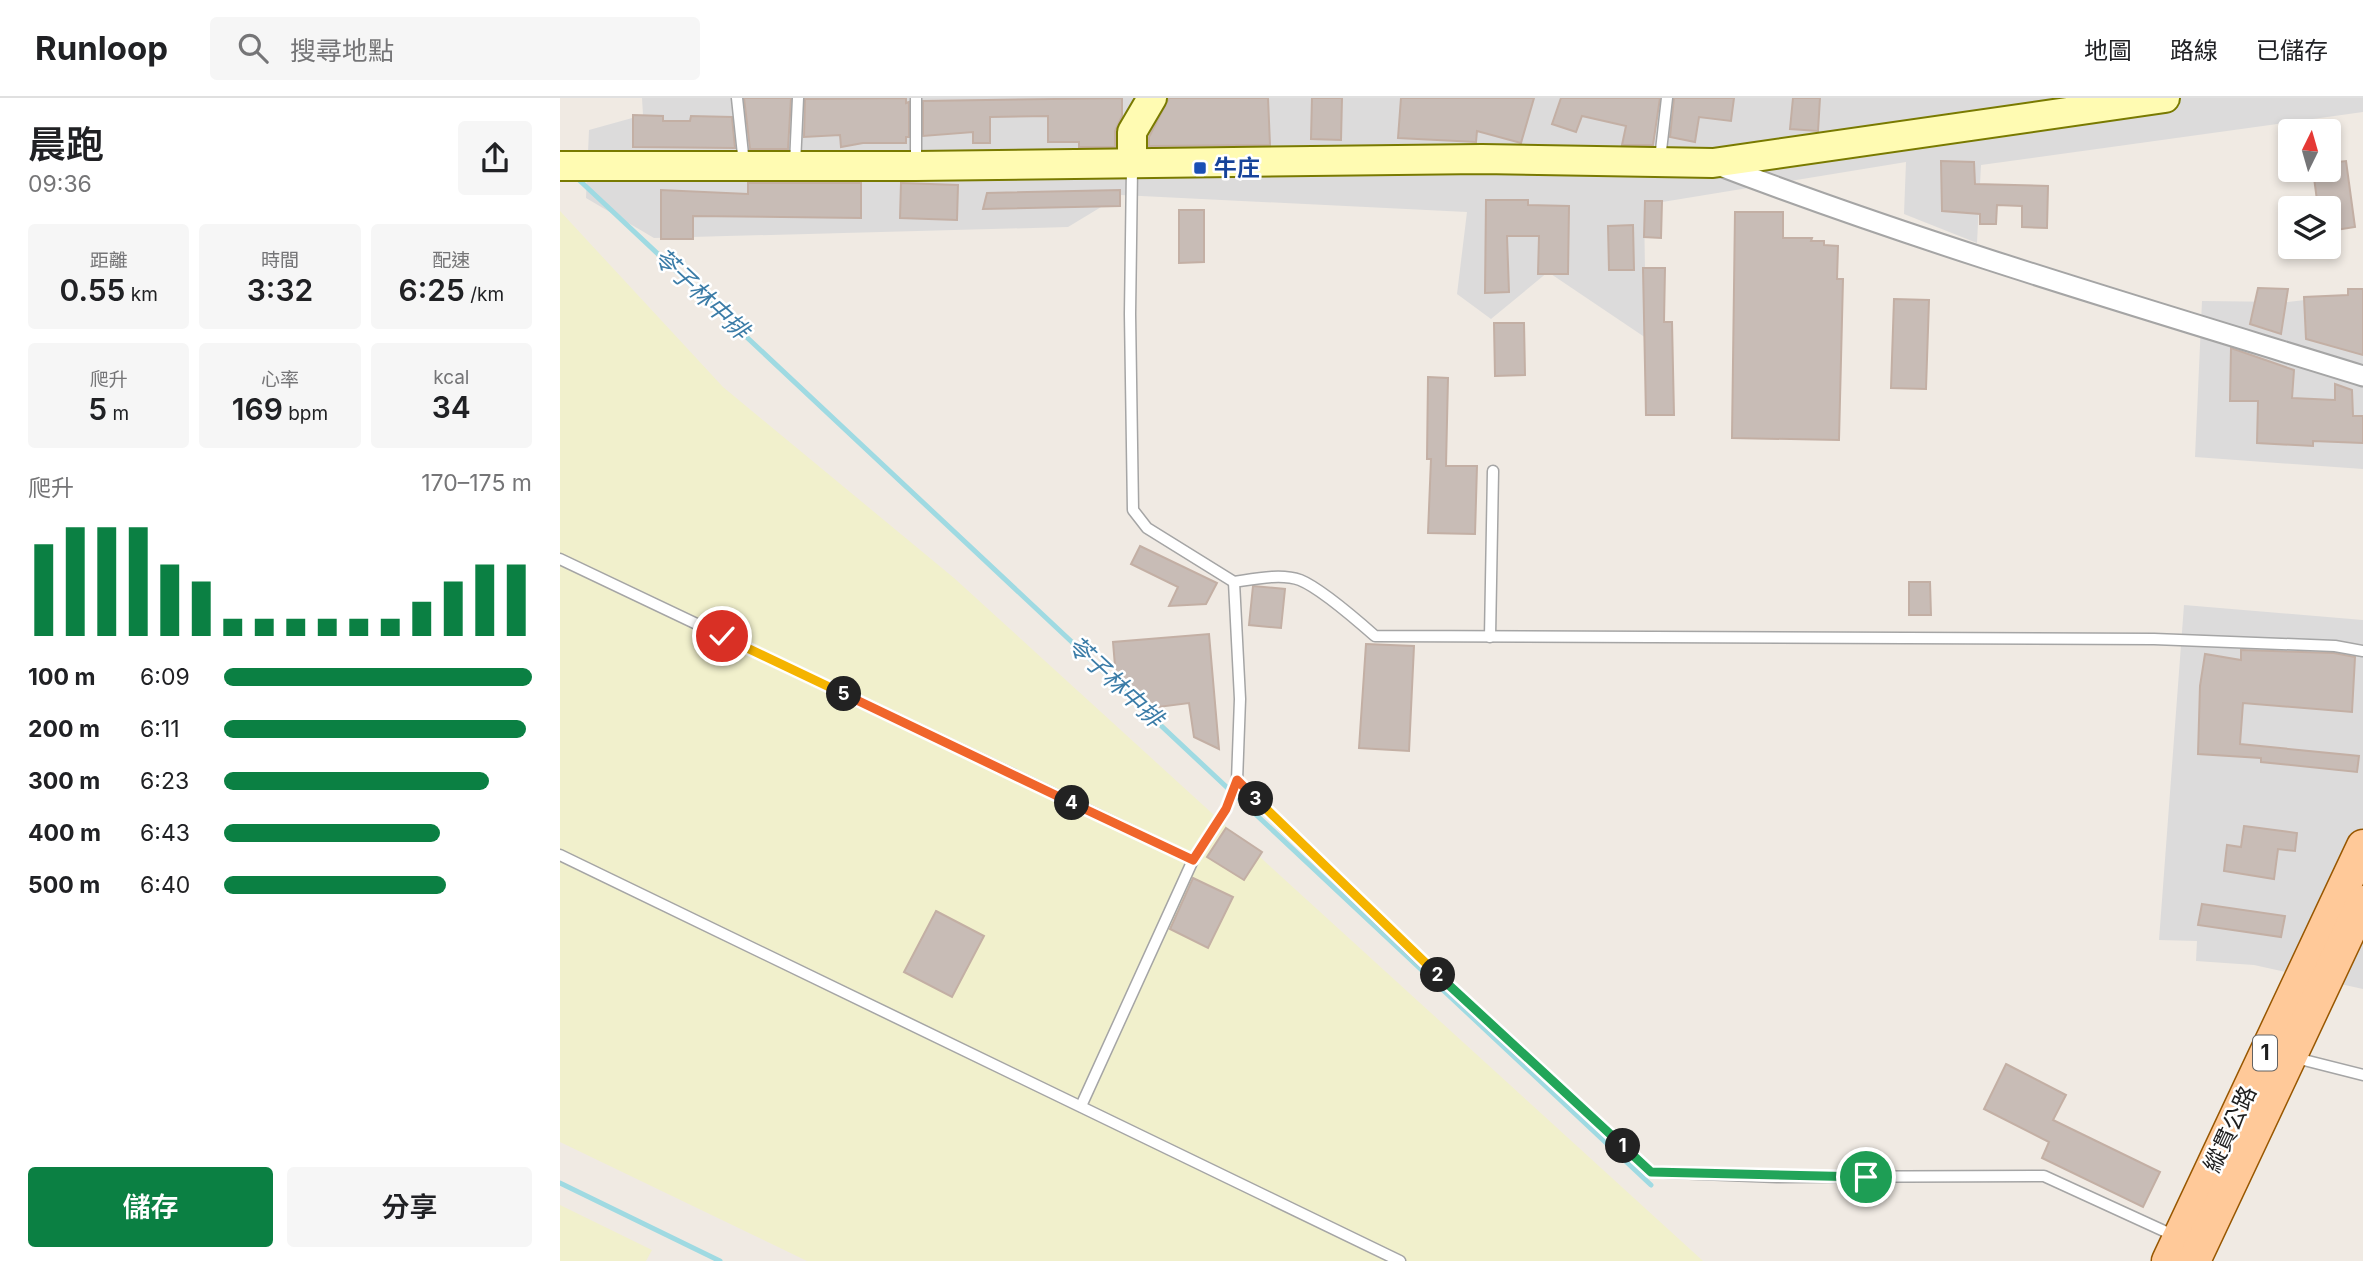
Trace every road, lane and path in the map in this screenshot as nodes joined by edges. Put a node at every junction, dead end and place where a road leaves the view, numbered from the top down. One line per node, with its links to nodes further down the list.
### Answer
1 (737, 98): 12 (lane)
2 (798, 98): 13 (lane)
3 (916, 98): 14 (lane)
4 (1152, 98): 7 (street)
5 (1667, 98): 9 (lane)
6 (2165, 98): 10 (street)
7 (1137, 110): 11 (street)
8 (567, 163): 12 (street)
9 (1660, 163): 10 (street); 11 (street)
10 (1713, 163): 15 (street)
11 (1132, 164): 14 (street); 18 (lane)
12 (744, 165): 13 (street)
13 (794, 165): 14 (street)
14 (916, 166)
15 (2363, 376)
16 (1493, 471): 19 (lane)
17 (560, 559): 24 (lane)
18 (1234, 582): 19 (lane); 21 (lane)
19 (1490, 637): 20 (lane)
20 (2363, 651)
21 (1236, 783): 24 (lane); 29 (lane)
22 (2363, 846): 25 (main road, 縱貫公路 / 1)
23 (560, 855): 28 (lane)
24 (1193, 860): 28 (lane)
25 (2356, 897): 26 (main road, 縱貫公路 / 1); 29 (main road, 縱貫公路 / 1)
26 (2290, 1057): 27 (lane); 29 (main road, 縱貫公路 / 1)
27 (2363, 1075)
28 (1081, 1106): 30 (lane)
29 (2180, 1253)
30 (1400, 1261)

